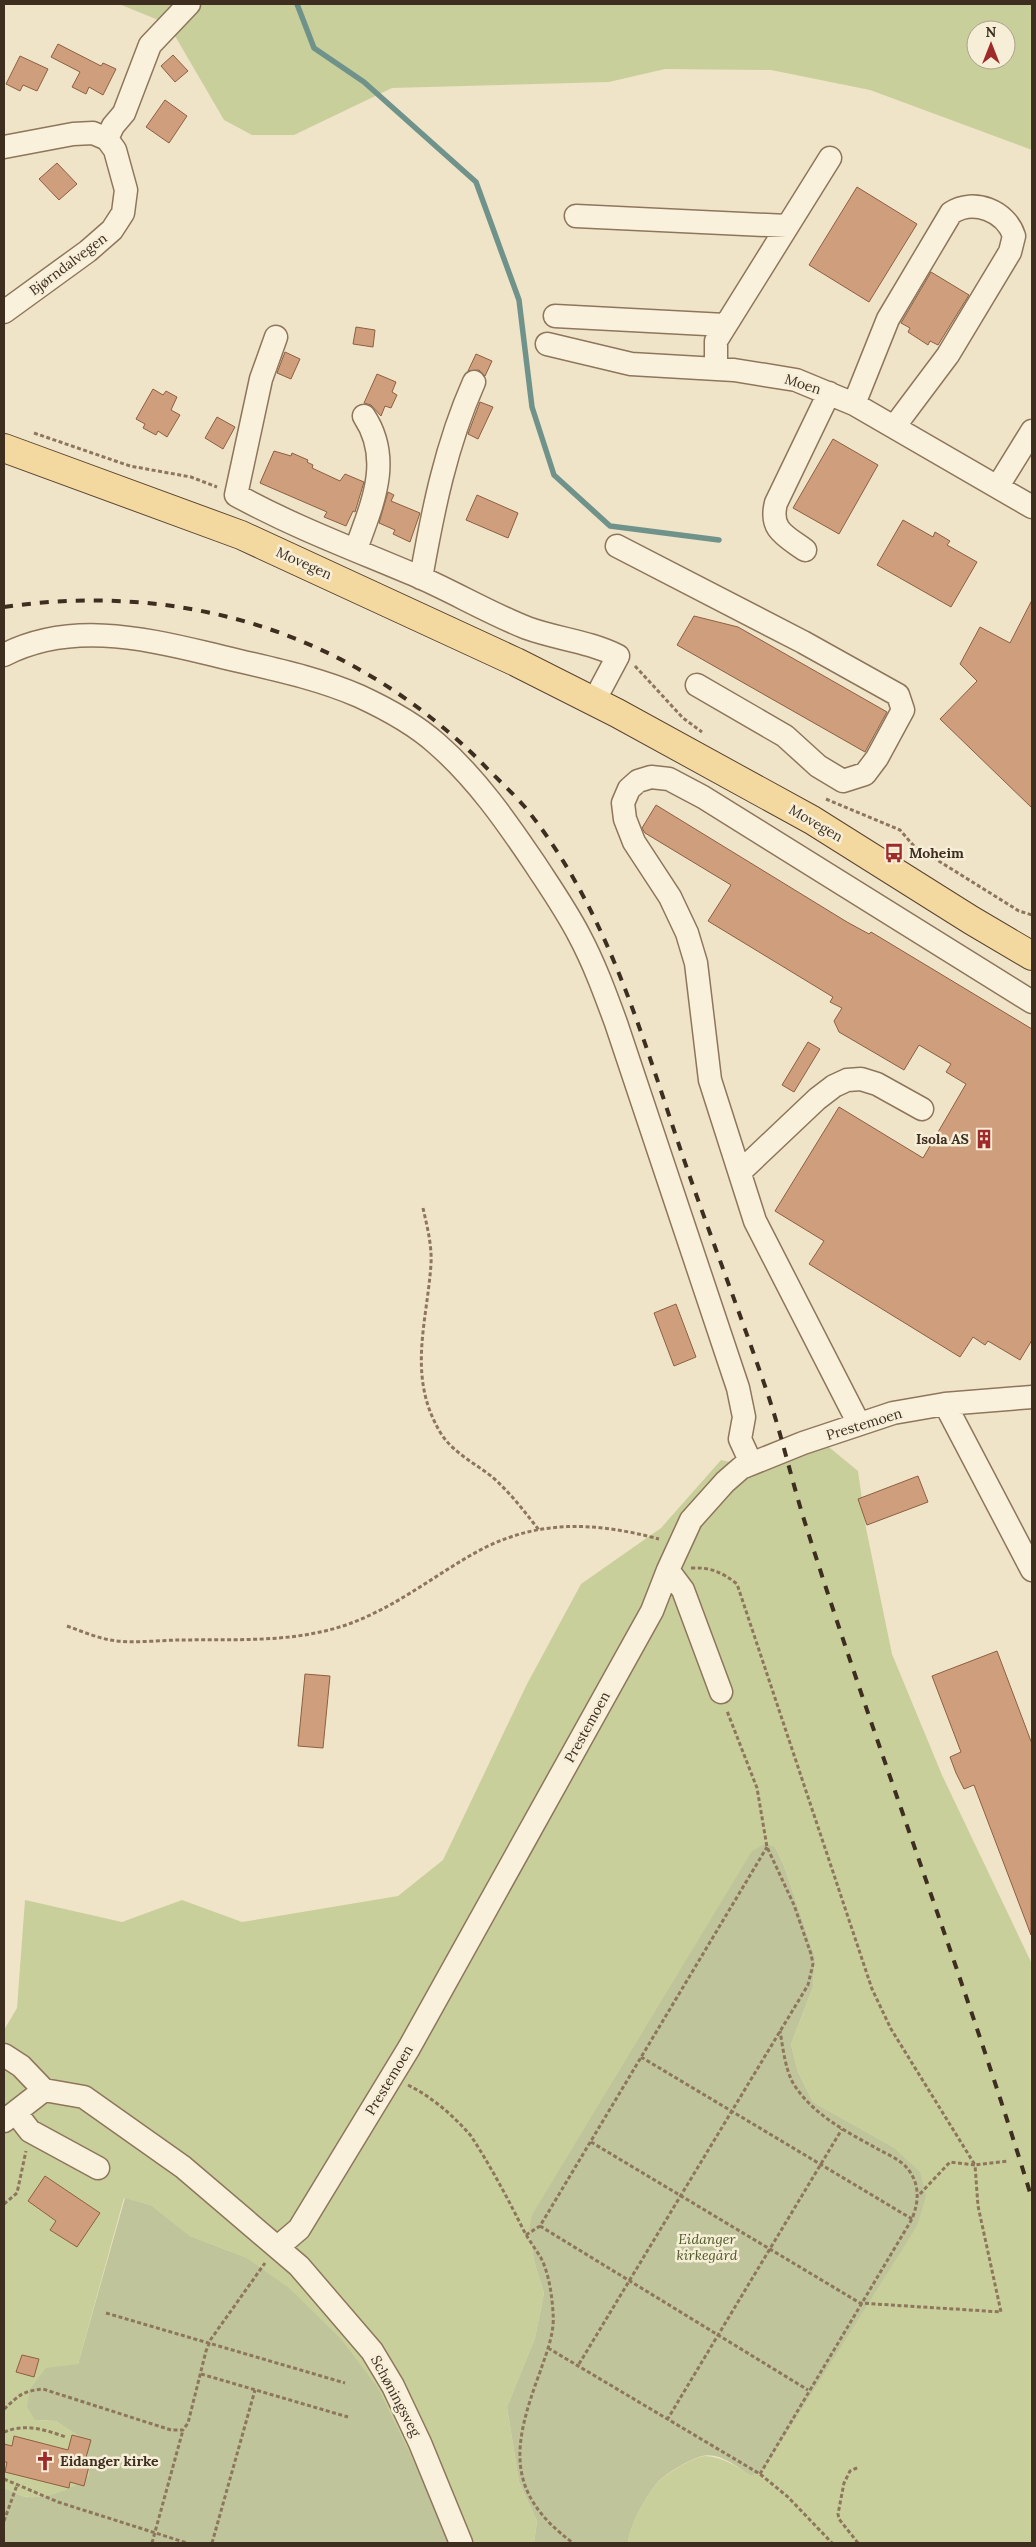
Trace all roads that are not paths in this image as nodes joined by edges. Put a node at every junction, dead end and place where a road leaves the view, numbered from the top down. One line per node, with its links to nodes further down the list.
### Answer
1 (189, 4): 2 (street)
2 (107, 139): 3 (street); 7 (street, Bjørndalvegen)
3 (4, 147)
4 (830, 158): 6 (street)
5 (576, 216): 6 (street)
6 (787, 226): 9 (street)
7 (4, 312)
8 (555, 316): 9 (street)
9 (725, 325): 12 (street)
10 (276, 337): 23 (street)
11 (547, 344): 12 (street, Moen)
12 (716, 369): 14 (street, Moen)
13 (474, 382): 25 (street)
14 (829, 393): 15 (street, Moen); 24 (street)
15 (854, 404): 17 (street, Moen); 17 (street)
16 (364, 416): 23 (street)
17 (894, 427): 20 (street, Moen)
18 (1032, 431): 20 (street)
19 (4, 448): 28 (main road, Movegen)
20 (998, 486): 21 (street, Moen)
21 (1032, 507)
22 (617, 546): 27 (street)
23 (356, 549): 25 (street)
24 (805, 550)
25 (421, 578): 28 (street)
26 (4, 655): 36 (street)
27 (697, 685)
28 (594, 701): 29 (main road, Movegen)
29 (1032, 956)
30 (1032, 1002): 32 (street)
31 (922, 1109): 32 (street)
32 (740, 1172): 35 (street)
33 (1032, 1397): 34 (street, Prestemoen)
34 (945, 1404): 35 (street, Prestemoen); 38 (street)
35 (859, 1424): 36 (street, Prestemoen)
36 (752, 1463): 37 (street, Prestemoen)
37 (668, 1570): 39 (street); 44 (street, Prestemoen)
38 (1032, 1570)
39 (721, 1692)
40 (4, 2055): 41 (street)
41 (44, 2090): 42 (street); 44 (street, Schøningsveg)
42 (10, 2117): 43 (street)
43 (98, 2168)
44 (279, 2246): 45 (street, Schøningsveg)
45 (461, 2543)

